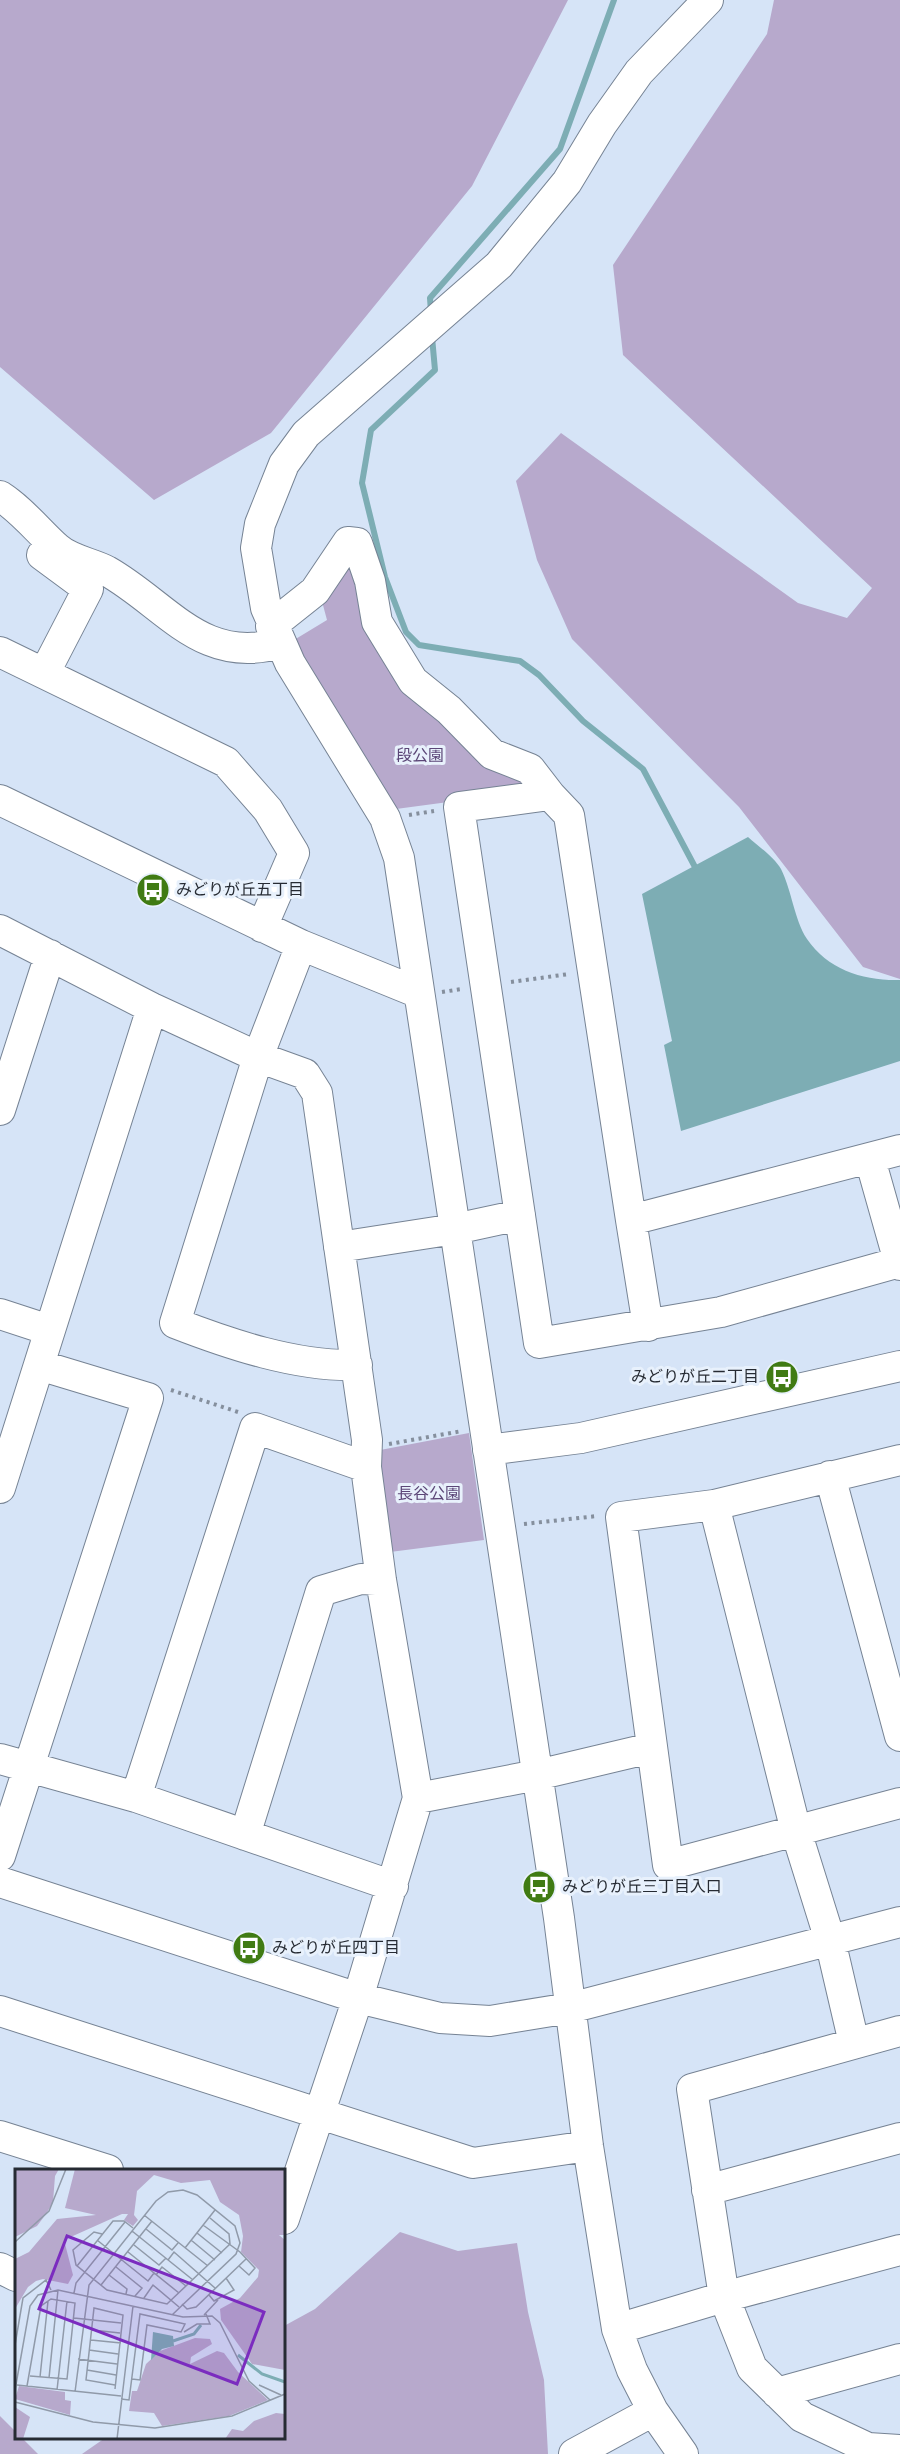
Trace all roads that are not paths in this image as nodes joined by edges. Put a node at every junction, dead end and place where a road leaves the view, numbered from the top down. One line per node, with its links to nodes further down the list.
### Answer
1 (708, 0): 4 (street)
2 (0, 496): 4 (street)
3 (0, 517): 6 (street)
4 (276, 635): 7 (street); 13 (street)
5 (0, 652): 6 (street)
6 (45, 672): 9 (street)
7 (550, 795): 19 (street); 20 (street)
8 (0, 800): 9 (street)
9 (262, 927): 11 (street)
10 (0, 930): 12 (street)
11 (301, 945): 13 (street); 15 (street)
12 (50, 955): 14 (street); 16 (street)
13 (427, 993): 21 (street)
14 (152, 1008): 15 (street); 26 (street)
15 (258, 1057): 22 (street); 28 (street)
16 (0, 1110)
17 (900, 1150): 18 (street)
18 (870, 1159): 20 (street); 23 (street)
19 (520, 1215): 21 (street); 25 (street)
20 (631, 1220): 25 (street)
21 (455, 1229): 22 (street); 30 (street)
22 (339, 1247): 28 (street)
23 (900, 1263): 25 (street)
24 (0, 1314): 26 (street)
25 (648, 1326)
26 (49, 1330): 27 (street)
27 (39, 1365): 34 (street); 40 (street)
28 (357, 1365): 31 (street)
29 (900, 1366): 30 (street)
30 (480, 1440): 41 (street)
31 (367, 1455): 36 (street); 42 (street)
32 (900, 1460): 33 (street)
33 (830, 1476): 35 (street); 37 (street)
34 (0, 1488)
35 (714, 1505): 38 (street); 45 (street)
36 (381, 1580): 43 (street); 46 (street)
37 (900, 1736)
38 (651, 1748): 41 (street); 45 (street)
39 (0, 1759): 40 (street)
40 (28, 1768): 42 (street); 47 (street)
41 (537, 1775): 43 (street); 53 (street)
42 (136, 1797): 46 (street)
43 (418, 1798): 49 (street)
44 (900, 1803): 45 (street)
45 (796, 1831): 51 (street)
46 (245, 1835): 49 (street)
47 (0, 1856)
48 (0, 1882): 52 (street)
49 (393, 1886): 52 (street)
50 (900, 1922): 51 (street)
51 (830, 1940): 53 (street); 56 (street)
52 (358, 1998): 53 (street); 57 (street)
53 (570, 2008): 60 (street)
54 (0, 2012): 57 (street)
55 (900, 2031): 56 (street)
56 (854, 2043): 62 (street)
57 (320, 2112): 60 (street); 63 (street)
58 (0, 2136): 61 (street)
59 (900, 2138): 62 (street)
60 (588, 2146): 68 (street)
61 (105, 2169)
62 (707, 2190): 67 (street)
63 (285, 2216)
64 (900, 2250): 67 (street)
65 (0, 2268): 66 (street)
66 (15, 2276)
67 (724, 2297): 68 (street); 70 (street)
68 (617, 2329): 71 (street)
69 (900, 2359): 70 (street)
70 (777, 2393): 73 (street)
71 (653, 2411): 74 (street); 75 (street)
72 (900, 2450): 73 (street)
73 (867, 2451)
74 (574, 2454)
75 (683, 2454)

